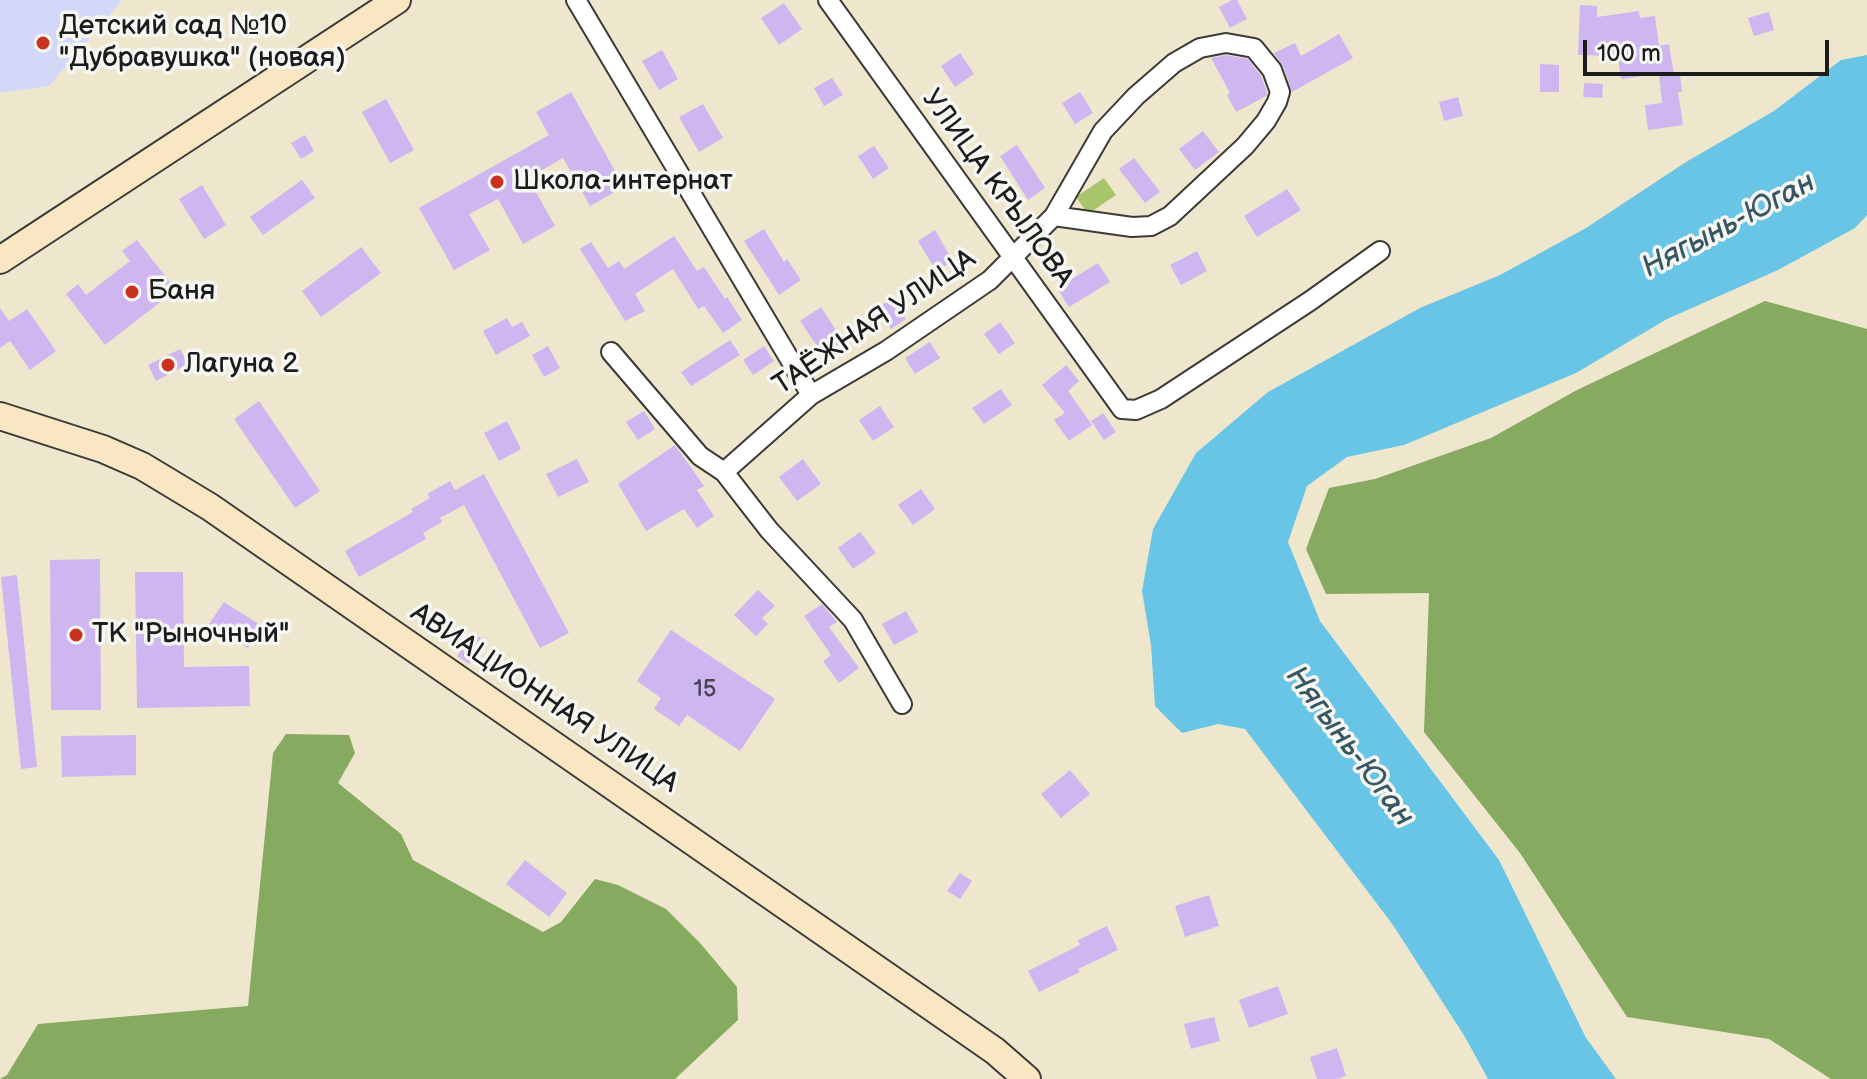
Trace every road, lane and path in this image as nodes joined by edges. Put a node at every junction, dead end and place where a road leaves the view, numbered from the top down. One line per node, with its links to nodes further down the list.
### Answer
1 (397, 0): 7 (street)
2 (576, 0): 9 (street)
3 (828, 0): 6 (street, УЛИЦА КРЫЛОВА)
4 (1054, 216): 4 (street, ТАЁЖНАЯ УЛИЦА); 6 (street, ТАЁЖНАЯ УЛИЦА)
5 (1380, 251): 6 (street, УЛИЦА КРЫЛОВА)
6 (1013, 259): 9 (street, ТАЁЖНАЯ УЛИЦА)
7 (0, 260)
8 (611, 352): 11 (street)
9 (811, 395): 11 (street, ТАЁЖНАЯ УЛИЦА)
10 (0, 416): 13 (street, АВИАЦИОННАЯ УЛИЦА)
11 (724, 472): 12 (street)
12 (902, 704)
13 (1027, 1079)

